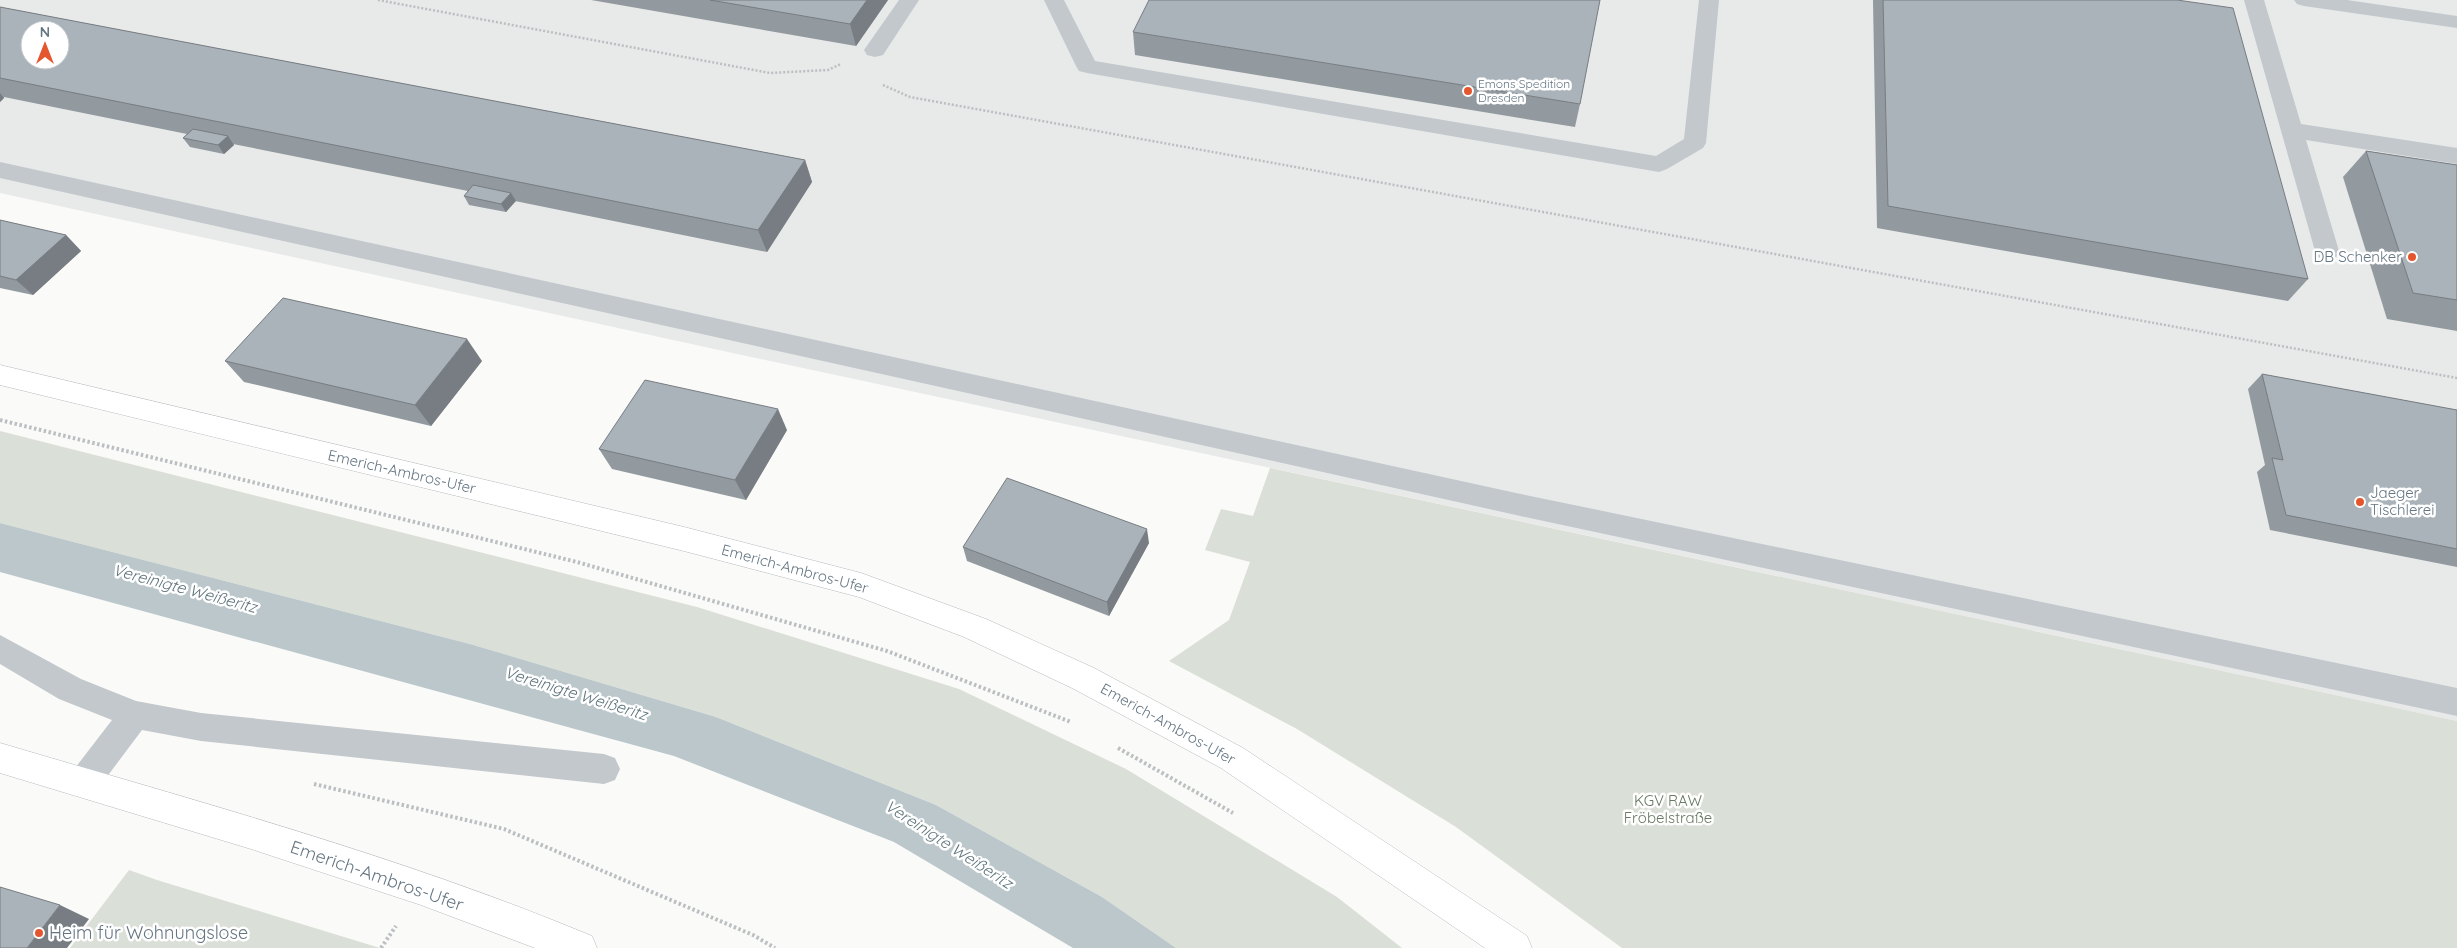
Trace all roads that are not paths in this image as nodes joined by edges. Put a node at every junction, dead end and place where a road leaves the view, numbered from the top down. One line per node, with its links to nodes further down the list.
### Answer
1 (909, 0): 7 (lane)
2 (1054, 0): 3 (lane)
3 (1709, 0)
4 (2254, 0): 8 (lane)
5 (2304, 0): 6 (lane)
6 (2457, 22)
7 (875, 50)
8 (2292, 130): 9 (lane); 11 (lane)
9 (2457, 156)
10 (0, 170): 14 (lane)
11 (2327, 251)
12 (0, 375): 20 (main road, Emerich-Ambros-Ufer)
13 (0, 648): 15 (lane)
14 (2457, 702)
15 (135, 715): 17 (lane); 18 (lane)
16 (0, 758): 18 (main road, Emerich-Ambros-Ufer)
17 (604, 769)
18 (83, 783): 19 (main road, Emerich-Ambros-Ufer)
19 (580, 948)
20 (1515, 948)

